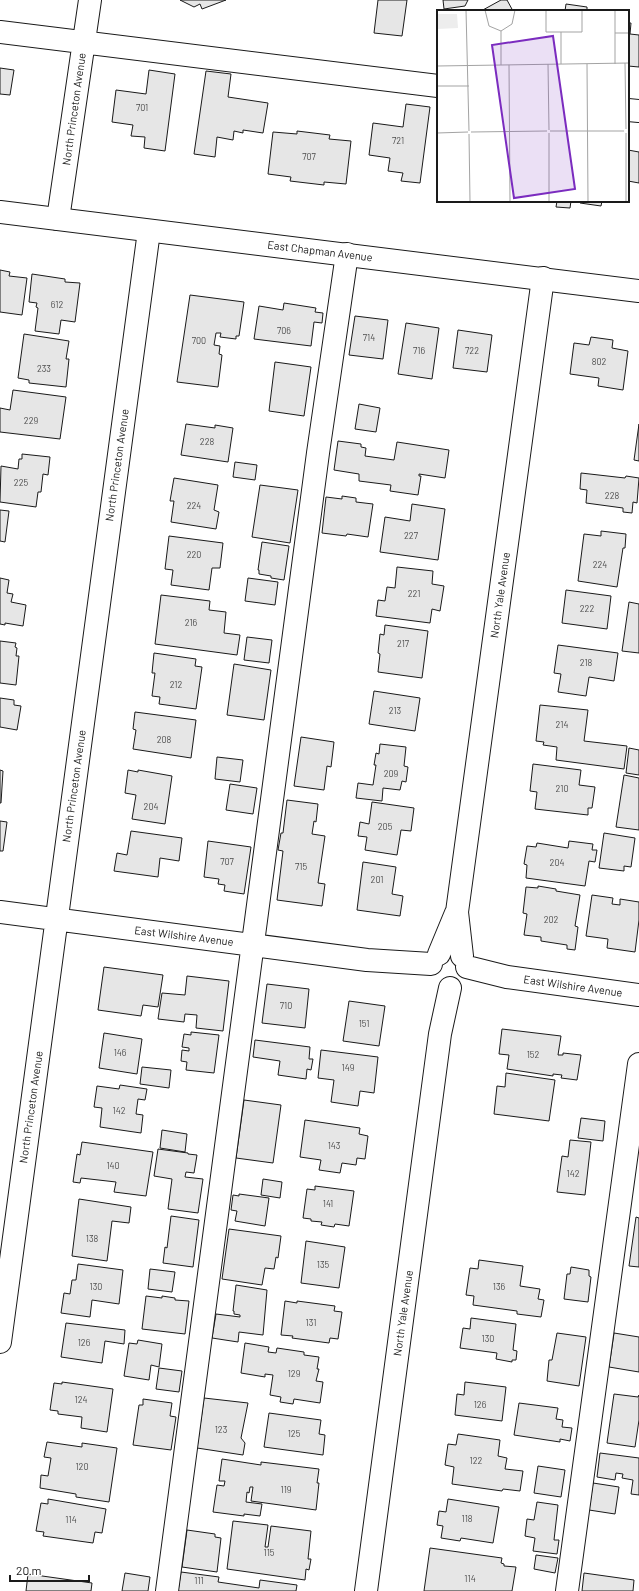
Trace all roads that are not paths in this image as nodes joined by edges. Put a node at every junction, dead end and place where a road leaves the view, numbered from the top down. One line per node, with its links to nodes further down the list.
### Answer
1 (90, 0): 3 (street, North Princeton Avenue)
2 (0, 32): 3 (street)
3 (84, 42): 4 (street); 8 (street, North Princeton Avenue)
4 (437, 86)
5 (629, 110): 6 (street)
6 (639, 111)
7 (0, 212): 8 (street, East Chapman Avenue)
8 (58, 219): 9 (street, East Chapman Avenue)
9 (149, 231): 10 (street, East Chapman Avenue); 14 (street, North Princeton Avenue)
10 (347, 254): 11 (street, East Chapman Avenue); 15 (street)
11 (543, 278): 12 (street, East Chapman Avenue); 16 (street, North Yale Avenue)
12 (639, 291)
13 (0, 912): 14 (street, East Wilshire Avenue)
14 (56, 919): 15 (street, East Wilshire Avenue); 19 (street, North Princeton Avenue)
15 (253, 945): 16 (street, East Wilshire Avenue); 20 (street)
16 (448, 971): 17 (street, East Wilshire Avenue); 21 (street, North Yale Avenue)
17 (639, 996)
18 (639, 1064): 22 (street)
19 (0, 1342)
20 (167, 1591)
21 (366, 1591)
22 (567, 1591)

